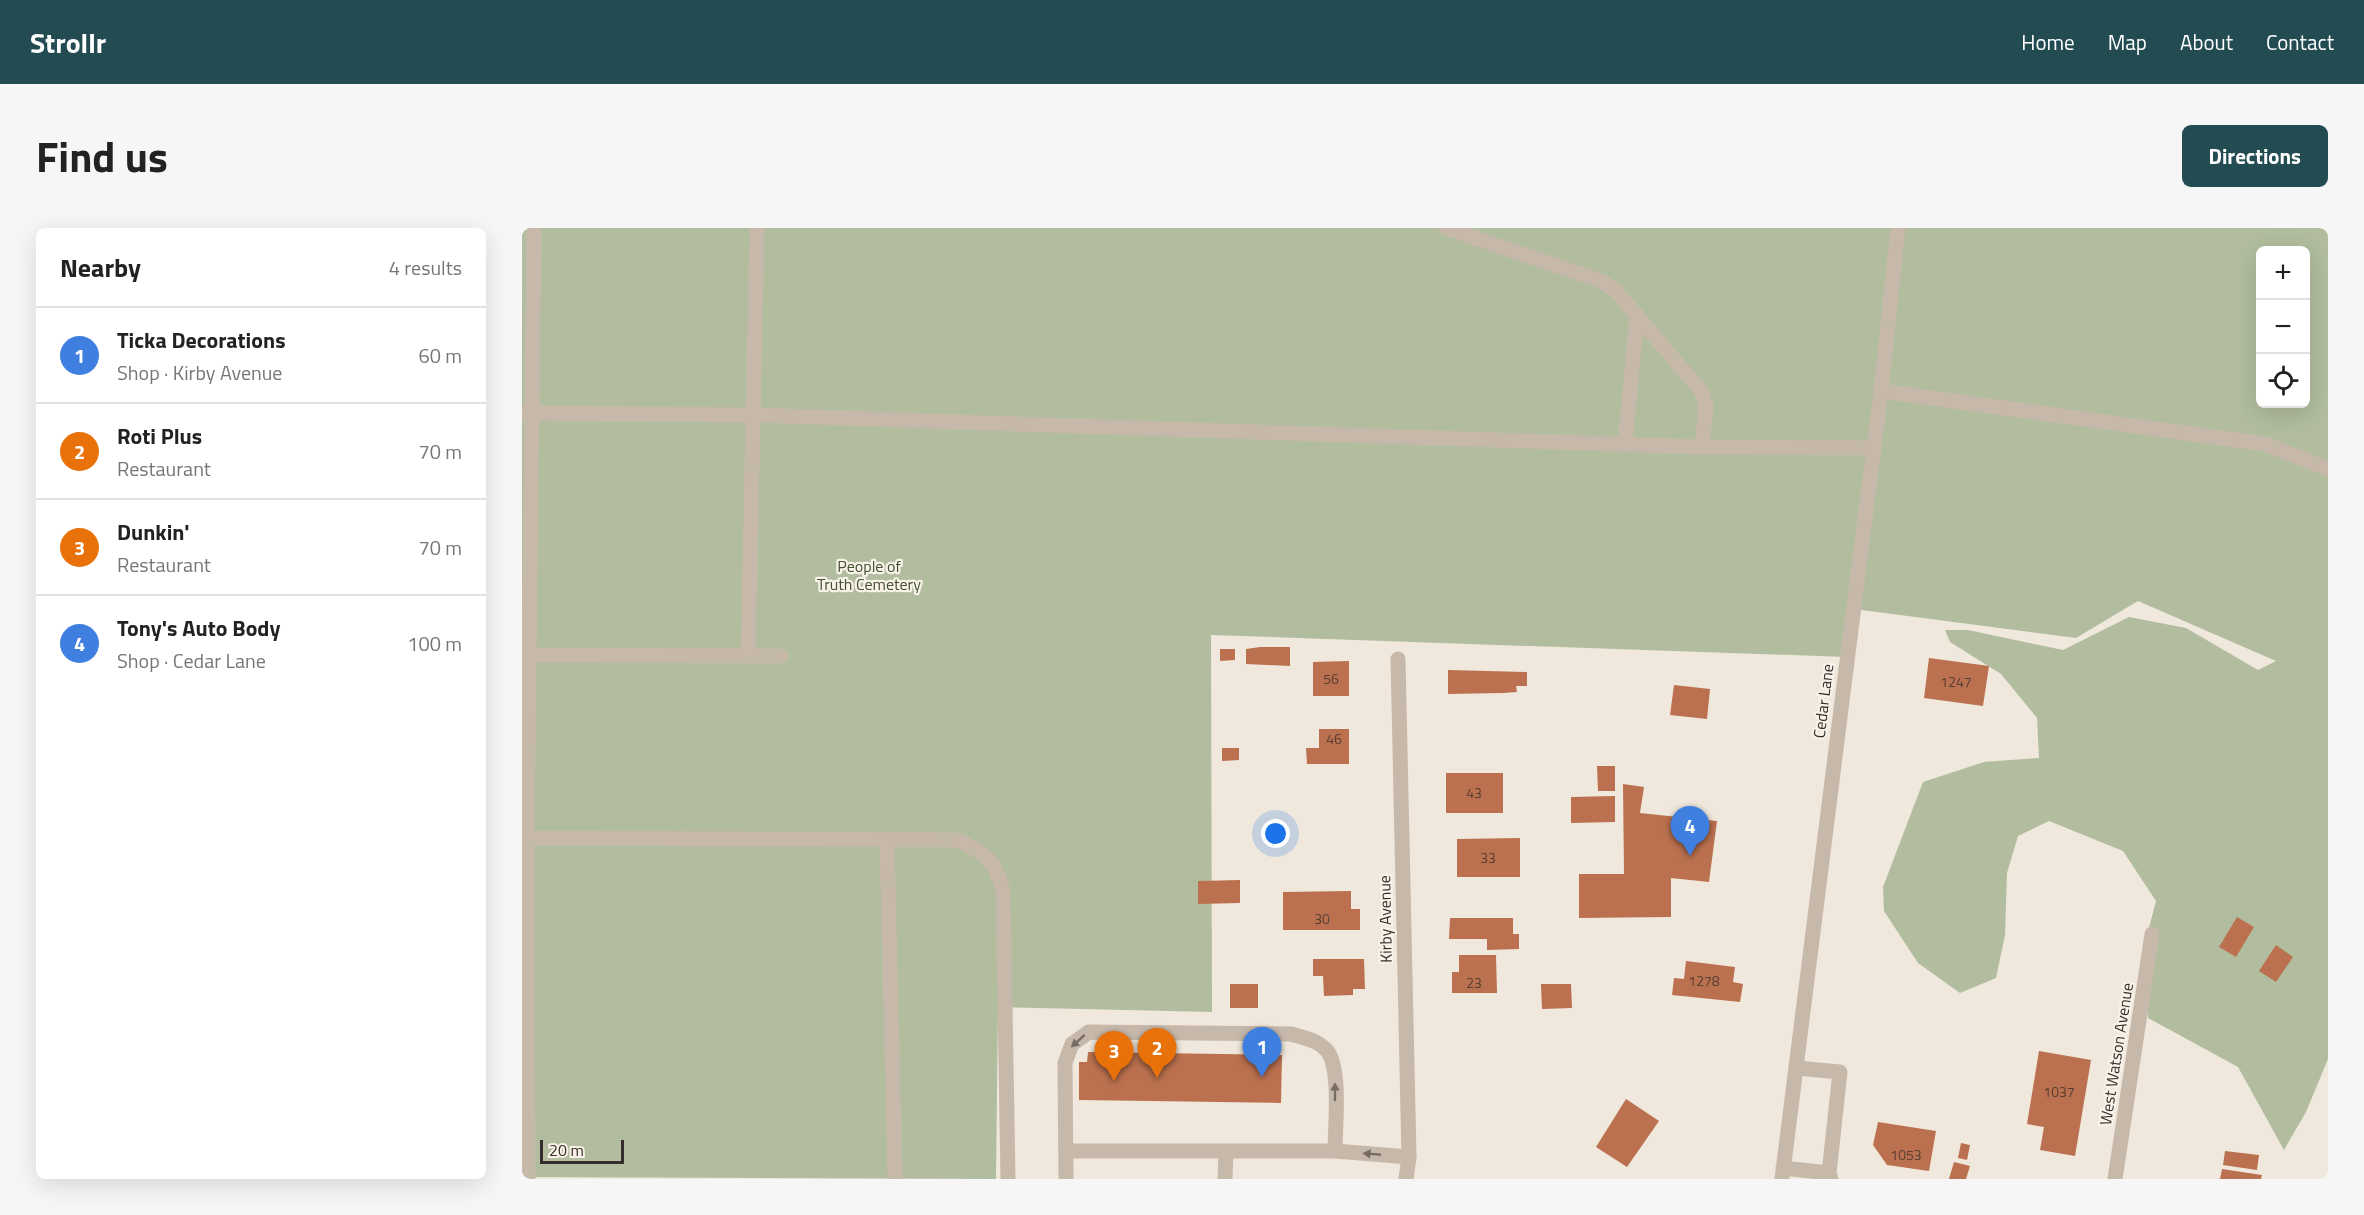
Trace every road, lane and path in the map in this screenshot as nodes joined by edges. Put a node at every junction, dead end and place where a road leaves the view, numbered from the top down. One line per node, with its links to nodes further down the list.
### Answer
1 (534, 228): 7 (street)
2 (757, 228): 8 (street)
3 (1446, 228): 5 (street)
4 (1898, 228): 6 (street, Cedar Lane)
5 (1637, 315): 9 (street); 10 (street)
6 (1881, 391): 11 (street, Cedar Lane); 12 (street)
7 (527, 413): 8 (street); 13 (street)
8 (752, 415): 9 (street); 14 (street)
9 (1625, 444): 10 (street)
10 (1702, 447): 11 (street)
11 (1873, 448): 21 (street, Cedar Lane)
12 (2328, 469)
13 (526, 656): 14 (street); 17 (street)
14 (748, 656): 15 (street)
15 (781, 656)
16 (1398, 659): 25 (street, Kirby Avenue)
17 (524, 838): 18 (street); 20 (street)
18 (887, 840): 29 (street); 30 (street)
19 (2152, 934): 34 (street, West Watson Avenue)
20 (525, 1016): 28 (street)
21 (1796, 1068): 26 (street, Cedar Lane); 27 (street)
22 (1066, 1151): 23 (street, one-way to 22); 24 (street); 31 (street)
23 (1335, 1151): 24 (street); 25 (street, one-way to 23)
24 (1226, 1152): 32 (street)
25 (1408, 1157): 33 (street, Kirby Avenue)
26 (1783, 1174): 27 (street)
27 (1830, 1176)
28 (528, 1179)
29 (895, 1179)
30 (1008, 1179)
31 (1066, 1179)
32 (1226, 1179)
33 (1406, 1179)
34 (2115, 1179)

